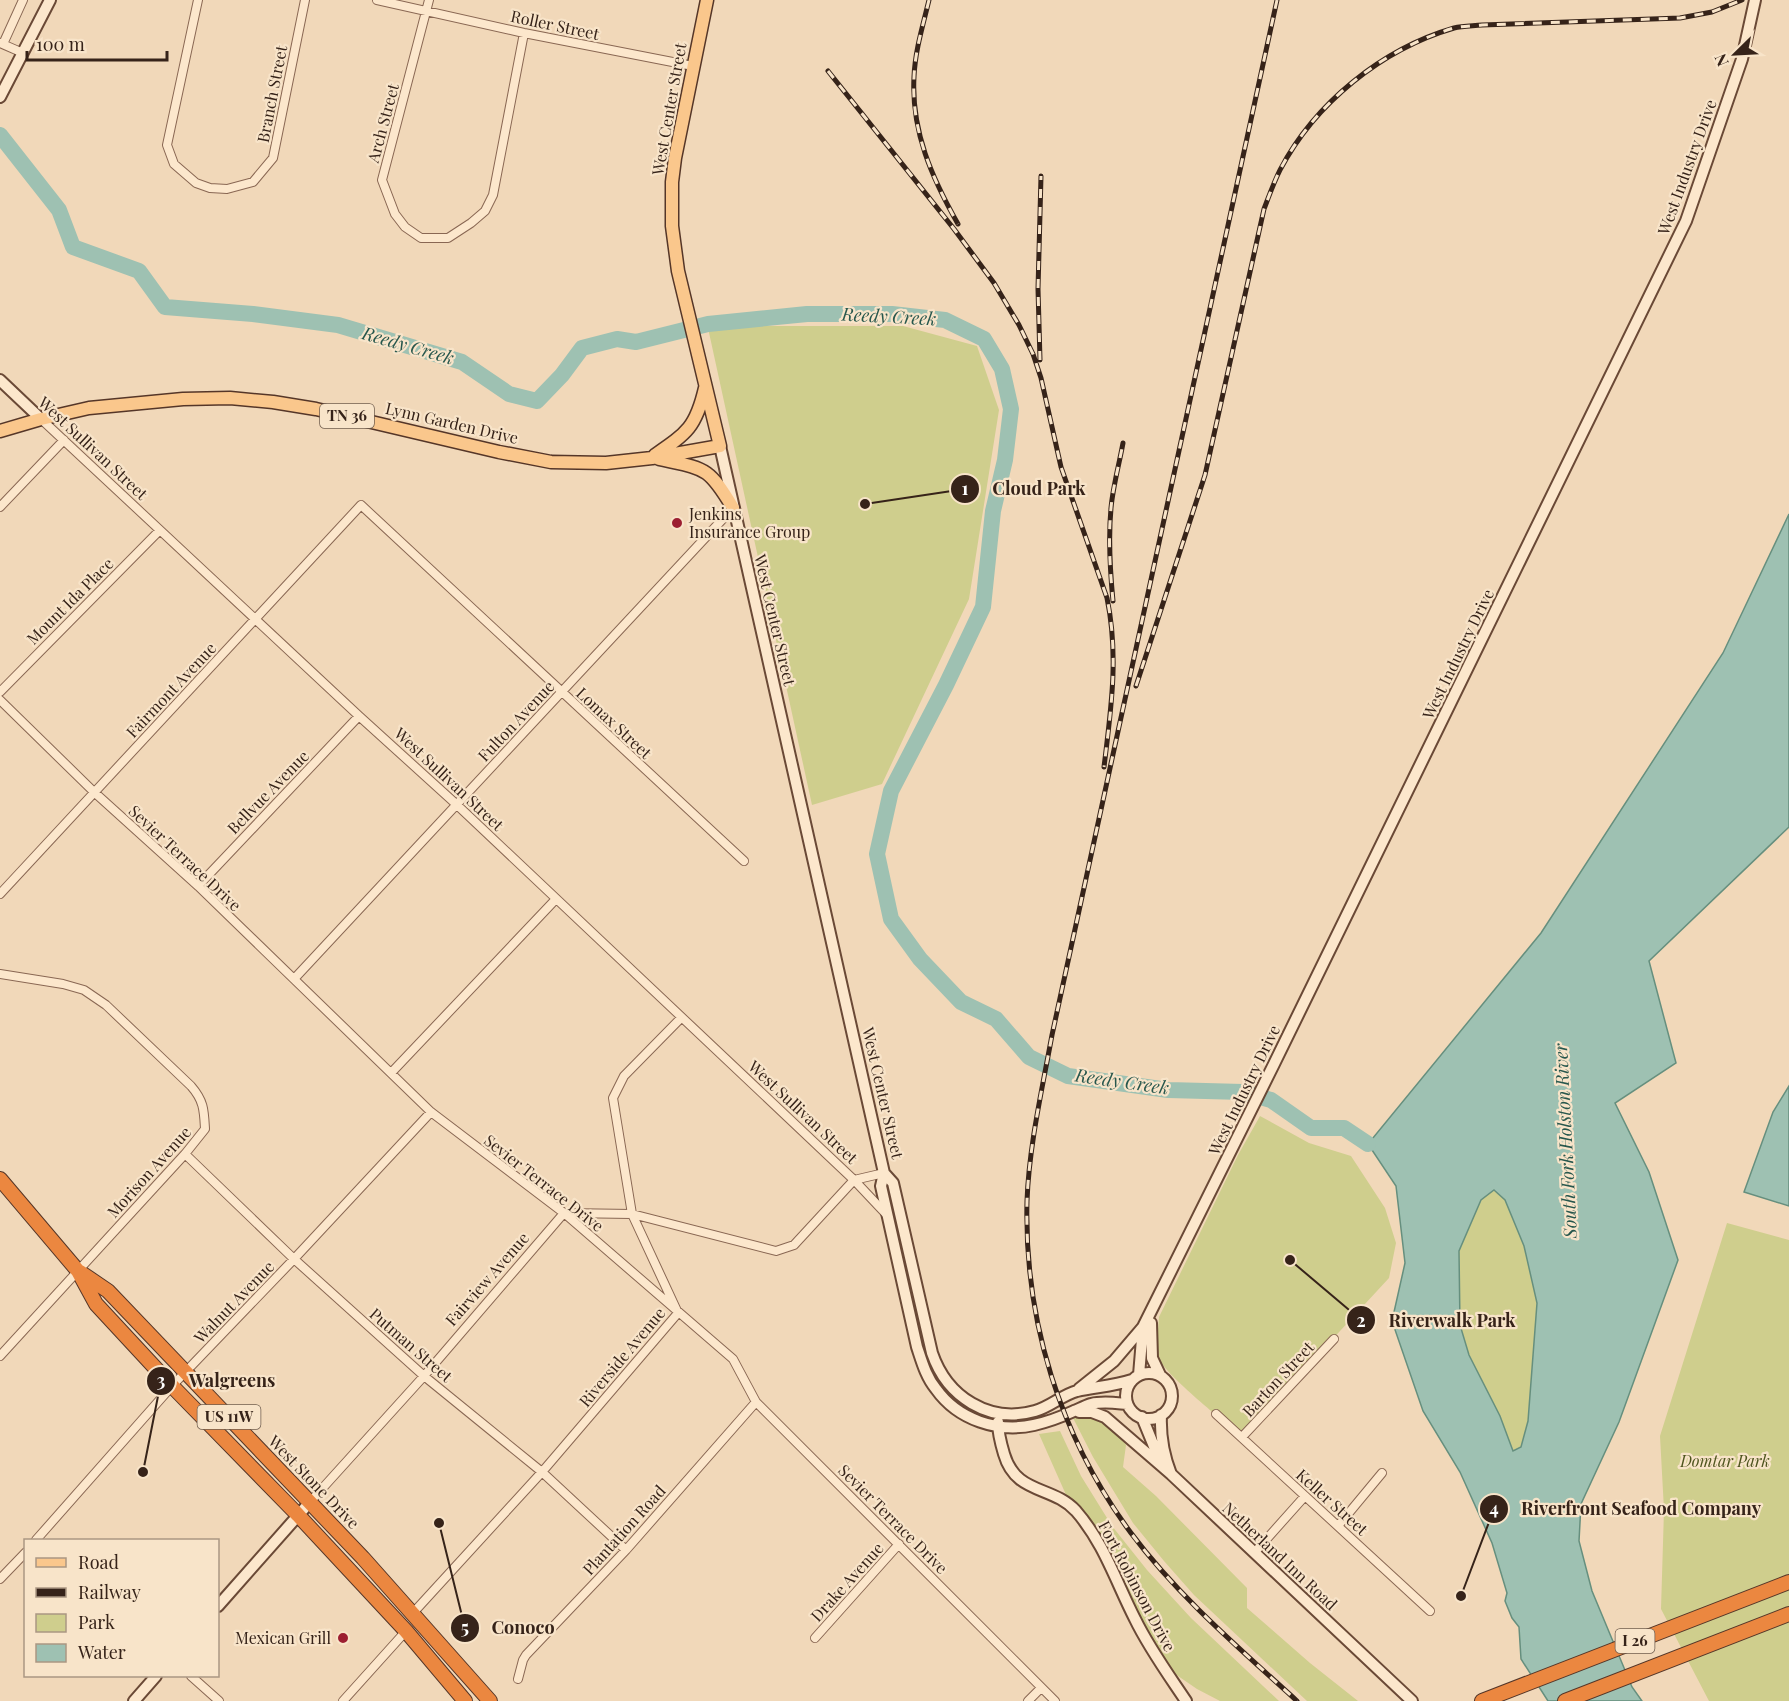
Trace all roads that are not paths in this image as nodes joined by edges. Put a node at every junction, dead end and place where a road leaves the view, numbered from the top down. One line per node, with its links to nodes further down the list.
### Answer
1 (23, 0): 11 (street)
2 (50, 0): 12 (main road)
3 (198, 0): 4 (street, Branch Street)
4 (305, 0)
5 (376, 0): 9 (street, Roller Street)
6 (429, 0): 9 (street, Arch Street)
7 (707, 0): 13 (main road, West Center Street)
8 (1755, 0): 51 (main road, West Industry Drive)
9 (427, 11): 10 (street, Roller Street); 10 (street, Arch Street)
10 (524, 33): 13 (street, Roller Street)
11 (1, 44): 12 (street)
12 (23, 53): 14 (main road)
13 (693, 66): 16 (main road, West Center Street)
14 (0, 97)
15 (0, 380): 17 (main road, West Sullivan Street)
16 (706, 382): 20 (main road, West Center Street); 21 (main road)
17 (41, 419): 18 (main road, Lynn Garden Drive / TN 36); 19 (street, West Sullivan Street); 21 (main road, Lynn Garden Drive / TN 36)
18 (0, 431)
19 (64, 440): 23 (street); 25 (street, West Sullivan Street)
20 (720, 446): 21 (main road, Lynn Garden Drive / TN 36); 24 (main road, West Center Street)
21 (652, 458): 24 (main road)
22 (361, 505): 26 (street, Fairmont Avenue); 28 (street, Lomax Street)
23 (0, 507)
24 (733, 508): 28 (street, Fulton Avenue); 43 (main road, West Center Street)
25 (160, 530): 26 (street, West Sullivan Street); 27 (street, Mount Ida Place)
26 (256, 619): 30 (street, West Sullivan Street); 31 (street, Fairmont Avenue)
27 (0, 692)
28 (562, 693): 32 (street, Fulton Avenue); 33 (street, Lomax Street)
29 (0, 700): 31 (street, Sevier Terrace Drive)
30 (359, 717): 32 (street, West Sullivan Street); 34 (street, Bellvue Avenue)
31 (94, 792): 34 (street, Sevier Terrace Drive); 35 (street, Fairmont Avenue)
32 (456, 804): 36 (street, West Sullivan Street); 38 (street, Fulton Avenue)
33 (744, 861)
34 (198, 886): 38 (street, Sevier Terrace Drive)
35 (0, 894)
36 (556, 899): 39 (street, West Sullivan Street); 40 (street)
37 (0, 974): 42 (street, Morison Avenue)
38 (294, 979): 40 (street, Sevier Terrace Drive)
39 (681, 1018): 45 (street, West Sullivan Street); 47 (street, Riverside Avenue)
40 (391, 1073): 41 (street, Sevier Terrace Drive)
41 (430, 1112): 46 (street, Sevier Terrace Drive); 49 (street, Walnut Avenue)
42 (185, 1154): 49 (street, Putman Street); 50 (street, Morison Avenue)
43 (884, 1173): 45 (street, West Sullivan Street); 48 (main road, West Center Street); 65 (main road, West Center Street)
44 (0, 1179): 50 (highway, West Stone Drive / US 11W)
45 (854, 1180): 47 (street); 48 (street)
46 (564, 1213): 47 (street); 52 (street, Sevier Terrace Drive); 58 (street, Fairview Avenue)
47 (632, 1214): 52 (street, Riverside Avenue)
48 (888, 1216): 69 (main road, West Center Street)
49 (294, 1259): 56 (street, Walnut Avenue); 58 (street, Putman Street)
50 (78, 1271): 55 (street, Morison Avenue); 56 (highway, West Stone Drive / US 11W); 60 (highway, West Stone Drive / US 11W)
51 (1153, 1307): 53 (main road, West Industry Drive); 57 (main road, West Industry Drive)
52 (678, 1313): 62 (street, Sevier Terrace Drive); 72 (street, Riverside Avenue)
53 (1143, 1328): 59 (main road, West Industry Drive); 61 (main road)
54 (1334, 1339): 70 (street, Barton Street)
55 (0, 1356)
56 (186, 1372): 60 (street, Walnut Avenue); 75 (highway, West Stone Drive / US 11W)
57 (1160, 1375): 59 (main road); 67 (main road)
58 (424, 1376): 72 (street, Putman Street); 75 (street, Fairview Avenue)
59 (1135, 1377): 61 (main road, West Center Street); 63 (main road)
60 (172, 1386): 76 (highway, West Stone Drive / US 11W); 78 (street, Walnut Avenue)
61 (1076, 1392): 65 (main road, West Center Street)
62 (756, 1402): 79 (street, Sevier Terrace Drive); 80 (street, Plantation Road)
63 (1128, 1404): 64 (main road, West Center Street); 68 (main road)
64 (1072, 1412): 69 (main road, West Center Street); 71 (main road)
65 (999, 1413): 69 (main road, Fort Robinson Drive)
66 (1216, 1414): 70 (street, Keller Street)
67 (1161, 1415): 68 (main road); 71 (main road, Netherland Inn Road)
68 (1142, 1417): 71 (main road, Netherland Inn Road)
69 (998, 1427): 103 (main road, Fort Robinson Drive)
70 (1242, 1437): 74 (street, Keller Street)
71 (1167, 1471): 81 (main road, Netherland Inn Road)
72 (542, 1472): 80 (street, Putman Street); 88 (street, Riverside Avenue)
73 (1382, 1473): 77 (street)
74 (1305, 1496): 77 (street, Keller Street); 81 (street)
75 (310, 1502): 76 (main road, Fairview Avenue); 88 (highway, West Stone Drive / US 11W)
76 (298, 1515): 83 (highway, West Stone Drive / US 11W); 86 (main road, Fairview Avenue)
77 (1338, 1526): 87 (street, Keller Street)
78 (37, 1539)
79 (898, 1544): 91 (street, Drake Avenue); 95 (street, Sevier Terrace Drive)
80 (626, 1550): 94 (street, Plantation Road)
81 (1255, 1552): 104 (main road, Netherland Inn Road)
82 (24, 1554): 84 (street)
83 (350, 1572): 88 (highway); 90 (highway, West Stone Drive / US 11W)
84 (0, 1579)
85 (1789, 1582): 105 (highway, I 26)
86 (219, 1605)
87 (1430, 1611)
88 (413, 1613): 100 (highway, West Stone Drive / US 11W)
89 (1789, 1614): 106 (highway, I 26)
90 (406, 1631): 96 (street); 99 (highway, West Stone Drive / US 11W); 100 (highway)
91 (815, 1638)
92 (155, 1677): 97 (main road)
93 (192, 1677): 98 (street)
94 (518, 1679)
95 (1041, 1688): 101 (street); 102 (street, Sevier Terrace Drive)
96 (348, 1699)
97 (134, 1701)
98 (219, 1701)
99 (465, 1701)
100 (489, 1701)
101 (1028, 1701)
102 (1055, 1701)
103 (1186, 1701)
104 (1412, 1701)
105 (1482, 1701)
106 (1565, 1701)

